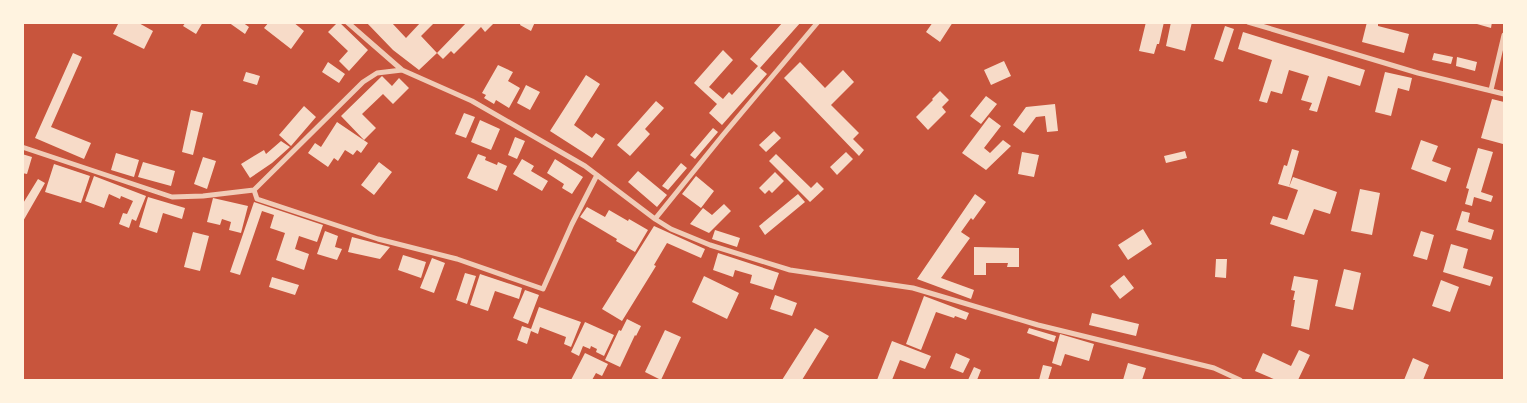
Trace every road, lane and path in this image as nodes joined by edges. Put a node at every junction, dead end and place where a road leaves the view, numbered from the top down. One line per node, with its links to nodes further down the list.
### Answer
1 (347, 22): 5 (street)
2 (818, 22): 11 (street)
3 (1248, 22): 6 (street)
4 (1504, 36): 6 (street)
5 (402, 70): 9 (street); 10 (street)
6 (1491, 90): 7 (street)
7 (1504, 94)
8 (22, 147): 10 (street)
9 (597, 176): 10 (street); 11 (street)
10 (254, 190)
11 (655, 219): 12 (street)
12 (1240, 380)

